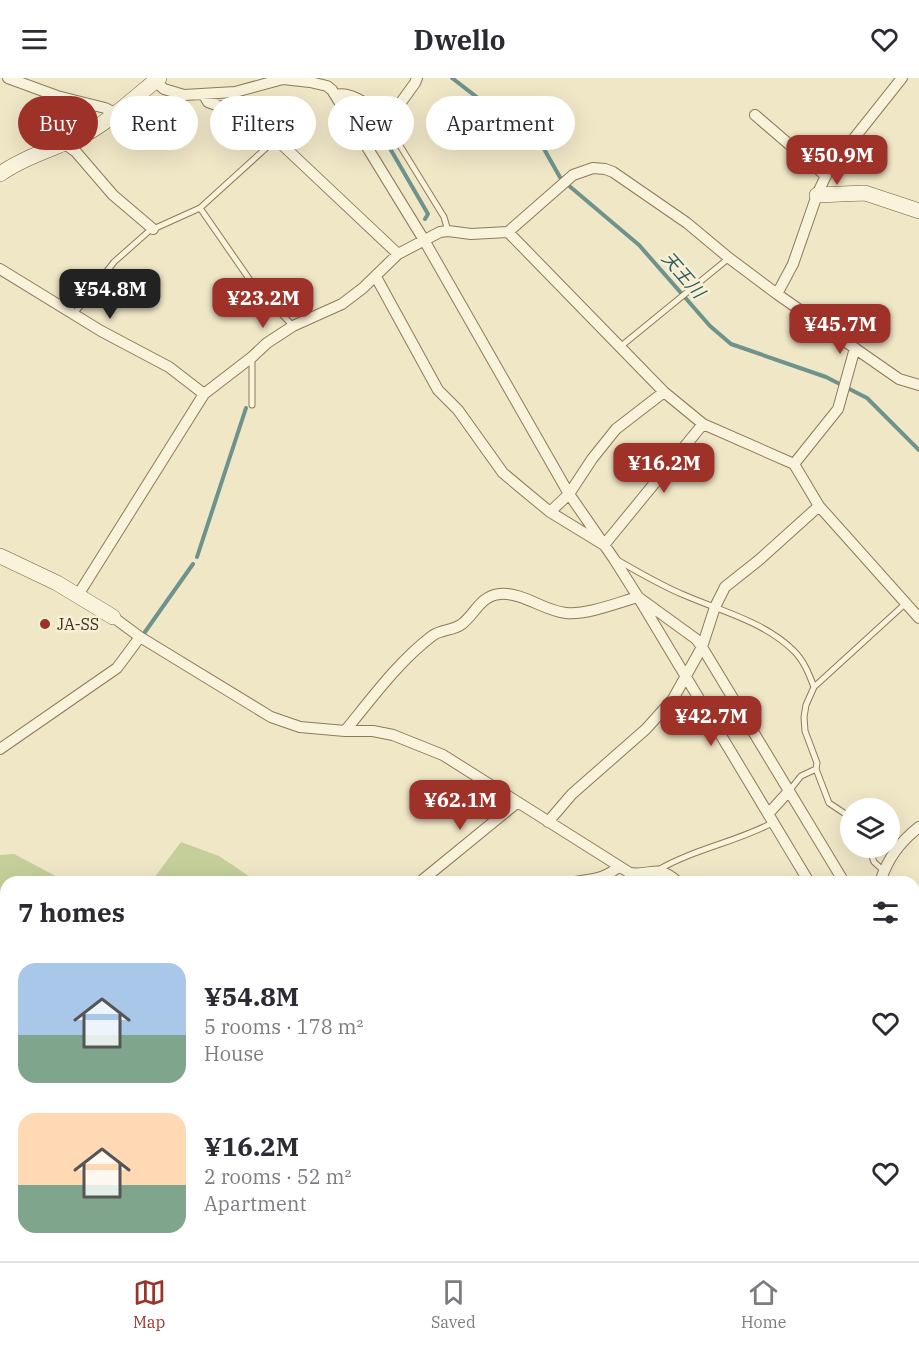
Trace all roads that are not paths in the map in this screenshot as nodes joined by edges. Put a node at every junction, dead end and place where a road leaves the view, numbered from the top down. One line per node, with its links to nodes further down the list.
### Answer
1 (8, 78): 11 (street)
2 (417, 78): 9 (street)
3 (902, 78): 19 (street)
4 (157, 80): 5 (street); 7 (street)
5 (204, 95): 6 (street); 10 (street)
6 (335, 95): 8 (street); 26 (street)
7 (137, 96)
8 (351, 96)
9 (406, 96)
10 (210, 103)
11 (110, 110)
12 (754, 115): 19 (street)
13 (48, 150): 18 (street)
14 (73, 150): 23 (street)
15 (264, 150): 21 (lane)
16 (288, 150): 27 (street)
17 (402, 150): 24 (lane)
18 (0, 174)
19 (826, 176): 20 (street)
20 (817, 195): 22 (street); 31 (street)
21 (200, 208): 23 (lane); 33 (lane)
22 (919, 211)
23 (153, 229): 32 (lane)
24 (448, 231): 25 (street); 26 (street)
25 (508, 232): 28 (street); 34 (street)
26 (424, 240): 27 (street); 43 (street)
27 (398, 254): 30 (street)
28 (729, 258): 31 (street); 34 (lane)
29 (0, 269): 32 (street)
30 (376, 277): 33 (street); 45 (street)
31 (777, 294): 35 (street)
32 (75, 314): 39 (street)
33 (293, 326): 36 (street)
34 (620, 347): 38 (street)
35 (855, 348): 37 (street); 42 (street)
36 (252, 357): 39 (street); 40 (lane)
37 (919, 385)
38 (664, 392): 41 (street); 43 (street)
39 (204, 394): 49 (street)
40 (252, 405)
41 (703, 424): 42 (street); 46 (street)
42 (794, 464): 44 (street)
43 (569, 494): 45 (street); 46 (street)
44 (819, 506): 51 (street); 52 (street)
45 (550, 512): 46 (street)
46 (604, 544): 48 (street)
47 (0, 556): 49 (street)
48 (614, 559): 50 (street); 52 (lane)
49 (78, 595): 53 (street)
50 (638, 597): 56 (street); 57 (street); 59 (street)
51 (906, 603): 54 (street); 58 (lane)
52 (715, 607): 56 (street); 58 (lane)
53 (113, 618): 55 (street)
54 (919, 618)
55 (140, 637): 59 (street); 60 (street)
56 (702, 647): 57 (street); 62 (street)
57 (685, 677): 65 (street); 66 (street)
58 (814, 687): 61 (lane)
59 (345, 731): 63 (street)
60 (0, 749)
61 (816, 769): 62 (lane); 64 (lane)
62 (789, 791): 65 (street); 77 (street)
63 (518, 802): 66 (street); 72 (street)
64 (840, 810)
65 (770, 819): 70 (lane); 76 (street)
66 (548, 822): 69 (street)
67 (919, 827): 71 (street)
68 (872, 858): 71 (lane)
69 (619, 866): 70 (street); 73 (street)
70 (655, 871): 74 (street); 75 (street)
71 (884, 871): 78 (street)
72 (427, 876)
73 (606, 876)
74 (650, 876)
75 (671, 876)
76 (805, 876)
77 (840, 876)
78 (882, 876)

